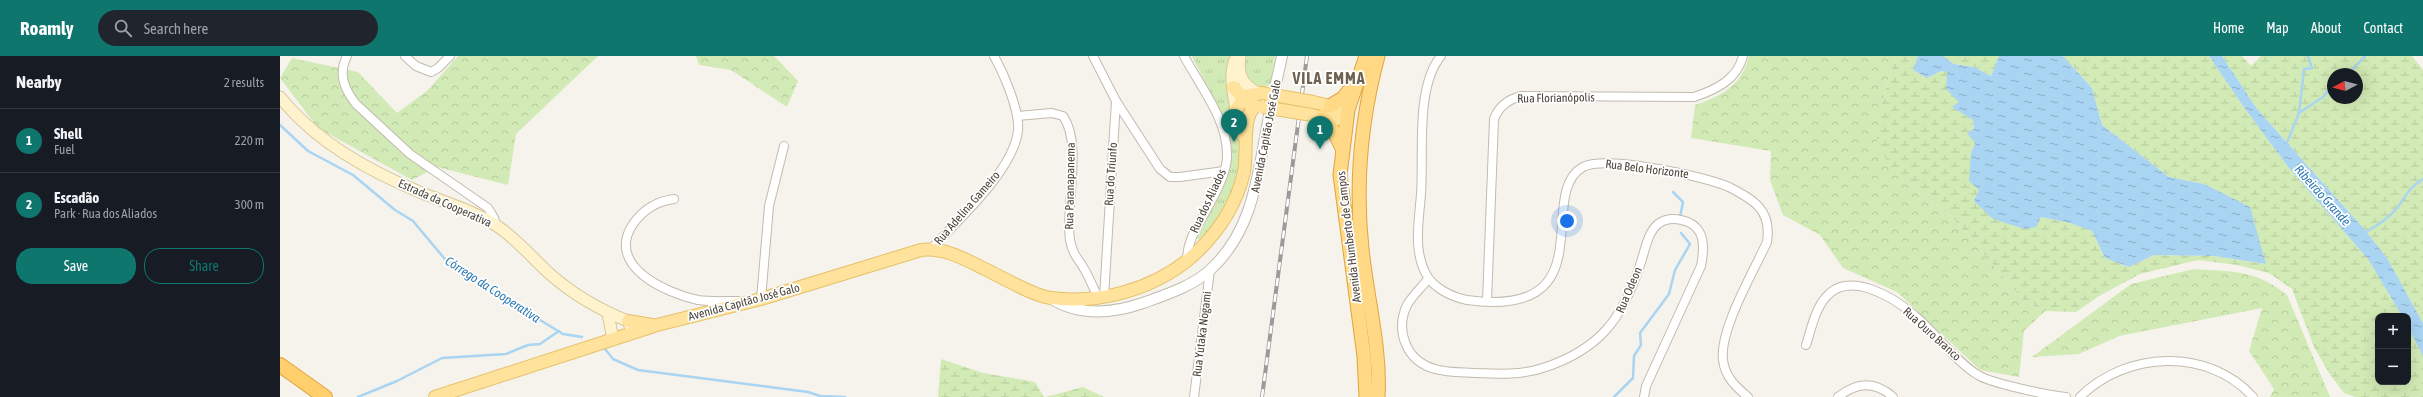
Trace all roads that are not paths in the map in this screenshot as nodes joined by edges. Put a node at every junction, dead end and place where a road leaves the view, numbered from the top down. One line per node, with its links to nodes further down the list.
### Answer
1 (347, 56): 33 (street)
2 (405, 56): 3 (street)
3 (450, 56)
4 (994, 56): 22 (street, Rua Adelina Gameiro)
5 (1093, 56): 17 (street)
6 (1184, 56): 29 (street, Rua dos Aliados)
7 (1238, 56): 14 (main road); 15 (main road)
8 (1282, 56): 36 (street, Avenida Capitão José Galo)
9 (1366, 56): 13 (highway, Avenida Humberto de Campos)
10 (1378, 56): 20 (highway, Avenida Humberto de Campos)
11 (1442, 56): 37 (street)
12 (1743, 56): 41 (street, Rua Florianópolis)
13 (1357, 79): 19 (highway); 24 (highway, Avenida Humberto de Campos)
14 (1233, 88): 18 (main road)
15 (1260, 93): 18 (main road); 19 (main road, bridge)
16 (280, 97): 33 (main road, Estrada da Cooperativa)
17 (1116, 101): 29 (street); 39 (street, Rua do Triunfo)
18 (1239, 104): 21 (main road); 28 (main road)
19 (1330, 106): 24 (main road)
20 (1367, 106): 24 (highway); 25 (highway, Avenida Humberto de Campos)
21 (1259, 107): 23 (main road, bridge); 28 (main road)
22 (1018, 116): 34 (street, Rua Adelina Gameiro); 39 (street, Rua Paranapanema)
23 (1316, 116): 24 (main road); 27 (highway)
24 (1348, 116): 25 (highway); 27 (highway, Avenida Humberto de Campos)
25 (1362, 143): 31 (highway, Avenida Humberto de Campos)
26 (784, 146): 38 (street)
27 (1342, 148): 30 (highway, Avenida Humberto de Campos)
28 (1247, 156): 35 (main road, Avenida Capitão José Galo)
29 (1224, 171): 35 (street, Rua dos Aliados)
30 (1340, 175): 31 (highway); 52 (highway, Avenida Humberto de Campos)
31 (1358, 192): 53 (highway, Avenida Humberto de Campos)
32 (674, 199): 38 (street)
33 (496, 225): 42 (main road, Estrada da Cooperativa)
34 (931, 249): 38 (main road, Avenida Capitão José Galo); 40 (main road, Avenida Capitão José Galo)
35 (1187, 260): 39 (main road, Avenida Capitão José Galo)
36 (1210, 270): 40 (street, Avenida Capitão José Galo); 51 (street, Rua Yutaka Nogami)
37 (1428, 279): 41 (street, Rua Belo Horizonte); 54 (street, Rua Odeon)
38 (760, 297): 44 (main road, Avenida Capitão José Galo)
39 (1101, 297): 40 (main road, Avenida Capitão José Galo)
40 (1050, 298)
41 (1487, 301): 55 (street, Rua Belo Horizonte)
42 (608, 314): 43 (main road, Estrada da Cooperativa); 46 (main road)
43 (628, 321): 44 (main road); 45 (main road)
44 (657, 325): 45 (main road, Avenida Capitão José Galo)
45 (632, 333): 46 (main road, Avenida Capitão José Galo)
46 (613, 339): 50 (main road, Avenida Capitão José Galo)
47 (1806, 345): 58 (street, Rua Ouro Branco)
48 (280, 366): 49 (highway)
49 (320, 394)
50 (435, 397)
51 (1194, 397)
52 (1366, 397)
53 (1378, 397)
54 (1644, 397)
55 (1748, 397)
56 (1838, 397): 57 (street)
57 (1893, 397)
58 (2066, 397)
59 (2080, 397): 60 (street)
60 (2253, 397)

